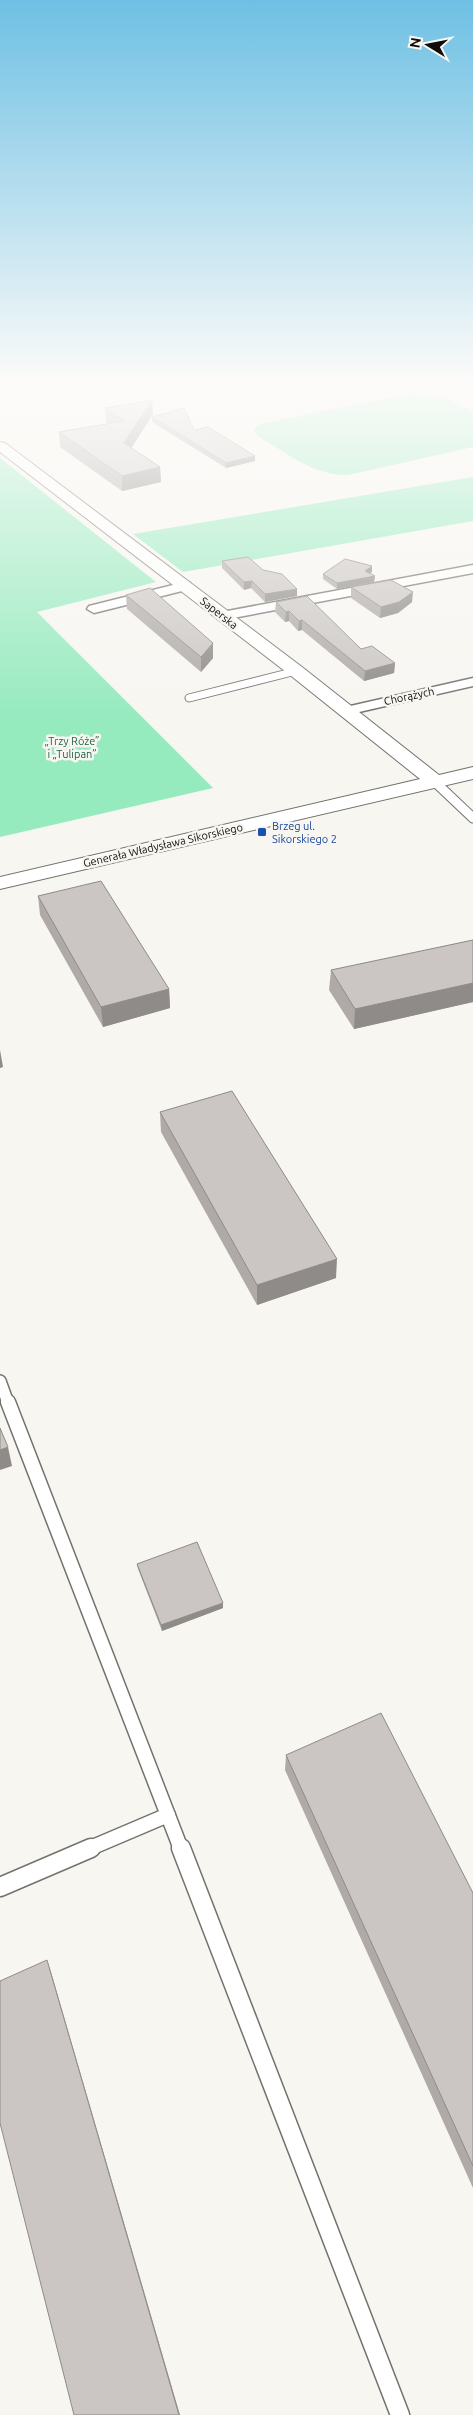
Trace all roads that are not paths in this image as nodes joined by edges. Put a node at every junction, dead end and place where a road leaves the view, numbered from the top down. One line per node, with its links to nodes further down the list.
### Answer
1 (64, 495): 3 (street, Saperska)
2 (473, 569): 5 (street)
3 (184, 586): 4 (street); 5 (street, Saperska)
4 (94, 609)
5 (222, 616): 6 (street, Saperska)
6 (296, 671): 8 (lane); 9 (street, Saperska)
7 (473, 682): 9 (street, Chorążych)
8 (190, 698)
9 (346, 711): 11 (street, Saperska)
10 (473, 773): 11 (street, Generała Władysława Sikorskiego)
11 (435, 782): 12 (lane); 13 (street, Generała Władysława Sikorskiego)
12 (473, 818)
13 (0, 883)
14 (0, 1381): 15 (lane)
15 (168, 1815): 16 (lane); 17 (lane)
16 (0, 1887)
17 (400, 2415)

